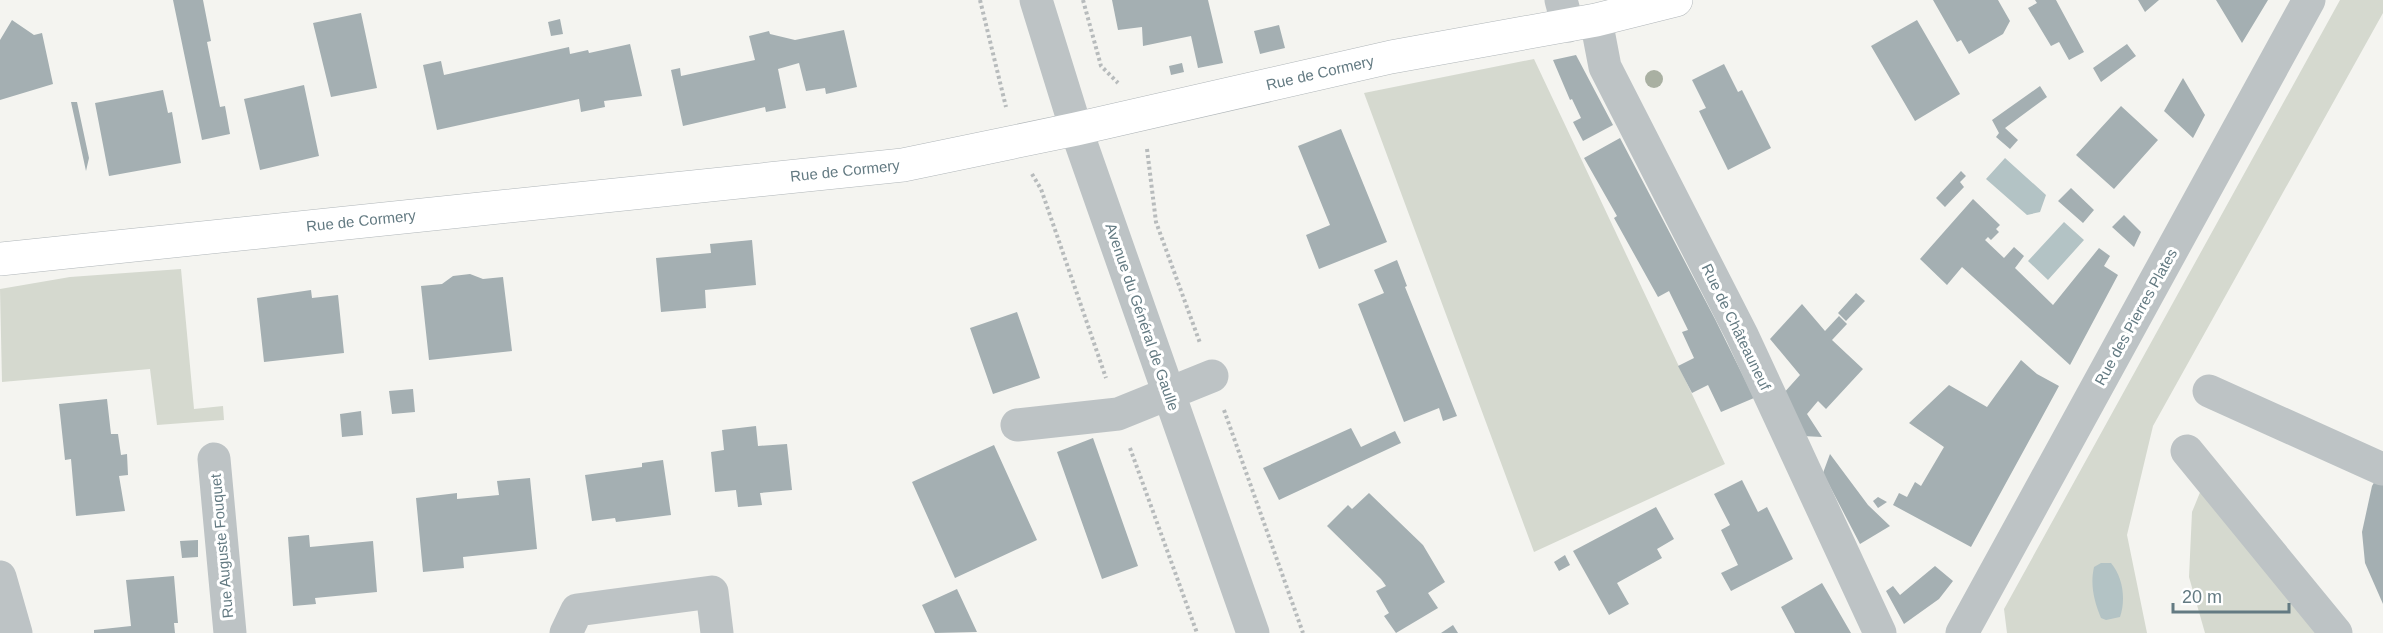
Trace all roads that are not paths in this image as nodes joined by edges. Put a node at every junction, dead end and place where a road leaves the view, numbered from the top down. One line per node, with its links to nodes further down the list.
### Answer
1 (1035, 0): 5 (street, Avenue du Général de Gaulle)
2 (1676, 0): 4 (main road, Rue de Cormery)
3 (2309, 0): 21 (street, Rue des Pierres Plates)
4 (1575, 15): 5 (main road, Rue de Cormery); 20 (street, Rue de Châteauneuf)
5 (1076, 129): 6 (main road, Rue de Cormery); 9 (street, Avenue du Général de Gaulle)
6 (0, 259)
7 (1212, 376): 9 (street)
8 (2209, 391): 13 (street)
9 (1169, 392): 10 (street); 19 (street, Avenue du Général de Gaulle)
10 (1017, 425)
11 (2187, 451): 22 (street)
12 (214, 459): 16 (street, Rue Auguste Fouquet)
13 (2382, 469)
14 (0, 577): 15 (street)
15 (16, 633)
16 (230, 633)
17 (566, 633): 18 (street)
18 (717, 633)
19 (1253, 633)
20 (1880, 633)
21 (1962, 633)
22 (2336, 633)

